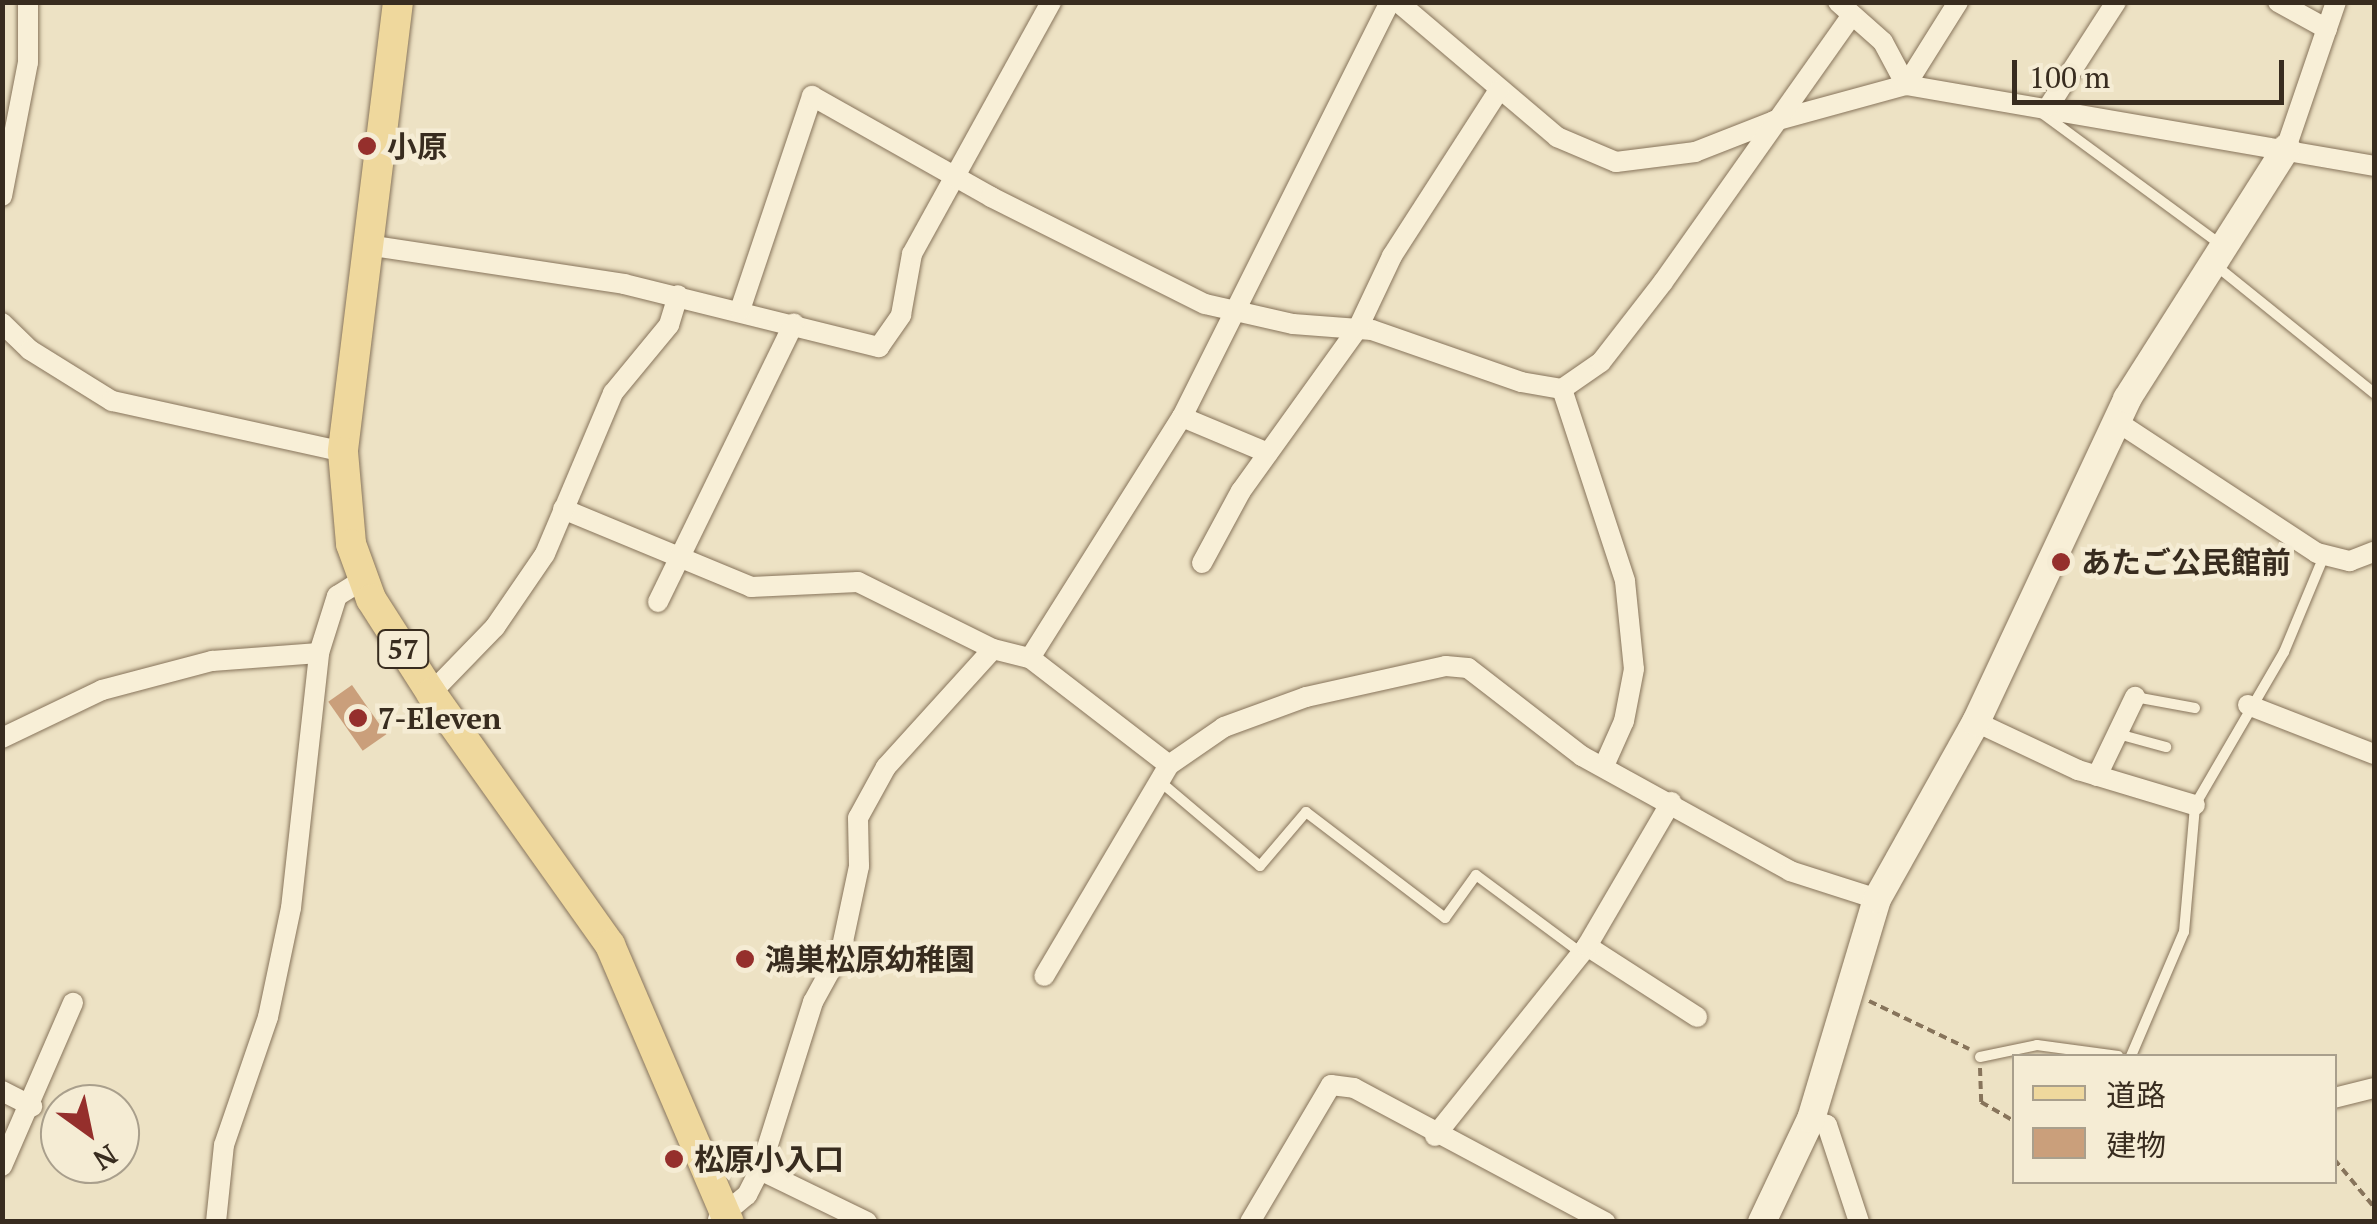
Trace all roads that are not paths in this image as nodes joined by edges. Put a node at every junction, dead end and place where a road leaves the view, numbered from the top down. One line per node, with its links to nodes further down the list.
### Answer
1 (28, 2): 15 (street)
2 (398, 2): 23 (main road, 57)
3 (1052, 2): 21 (street)
4 (1390, 2): 27 (street)
5 (1398, 2): 14 (street)
6 (1958, 2): 13 (street)
7 (2116, 2): 17 (street)
8 (2278, 2): 11 (street)
9 (2336, 2): 11 (street)
10 (1844, 9): 13 (street); 18 (street)
11 (2326, 29): 19 (street)
12 (2, 84): 15 (street)
13 (1906, 85): 16 (street); 18 (street)
14 (1499, 90): 18 (street); 30 (street)
15 (23, 95): 22 (street)
16 (2028, 102): 17 (street); 24 (lane)
17 (2049, 106): 19 (street)
18 (1774, 122): 31 (street)
19 (2286, 148): 20 (street); 24 (street)
20 (2374, 166)
21 (954, 172): 26 (street); 27 (street); 29 (street)
22 (3, 195)
23 (368, 245): 25 (street); 35 (main road, 57)
24 (2218, 255): 32 (lane); 34 (street)
25 (678, 295): 26 (street); 37 (street)
26 (740, 310): 29 (street)
27 (1234, 310): 30 (street); 33 (street)
28 (2, 323): 35 (street)
29 (794, 323): 40 (street)
30 (1358, 328): 31 (street); 36 (street)
31 (1562, 389): 56 (street)
32 (2374, 393)
33 (1182, 417): 36 (street); 46 (street)
34 (2116, 421): 39 (street); 51 (street)
35 (343, 452): 42 (main road, 57)
36 (1268, 453): 41 (street)
37 (563, 509): 40 (street); 47 (street)
38 (2374, 552): 39 (street)
39 (2324, 555): 49 (lane)
40 (684, 557): 43 (street); 44 (street)
41 (1202, 563)
42 (364, 579): 45 (street); 47 (main road, 57)
43 (658, 602)
44 (993, 648): 46 (street); 76 (street)
45 (319, 653): 53 (street); 78 (street)
46 (1030, 658): 57 (street)
47 (431, 693): 77 (main road, 57)
48 (2135, 697): 50 (lane); 52 (street)
49 (2248, 705): 55 (street); 60 (lane)
50 (2195, 708)
51 (1976, 722): 58 (street); 61 (street)
52 (2117, 734): 54 (lane); 58 (street)
53 (2, 738)
54 (2166, 747)
55 (2374, 754)
56 (1604, 766): 57 (street); 59 (street)
57 (1166, 774): 62 (lane); 63 (street)
58 (2097, 776): 60 (street)
59 (1671, 802): 61 (street); 62 (street)
60 (2195, 805): 67 (lane)
61 (1877, 900): 73 (street)
62 (1585, 949): 65 (street); 74 (street)
63 (1044, 976)
64 (72, 1003): 72 (street)
65 (1697, 1017)
66 (2103, 1054): 68 (lane)
67 (2132, 1054)
68 (1980, 1058)
69 (2374, 1088): 71 (street)
70 (2, 1091): 72 (street)
71 (2337, 1097)
72 (32, 1106): 75 (street)
73 (1811, 1119): 82 (street); 83 (street)
74 (1435, 1136): 80 (street); 81 (street)
75 (2, 1166)
76 (760, 1170): 77 (street); 79 (street)
77 (724, 1219)
78 (216, 1222)
79 (867, 1222)
80 (1250, 1222)
81 (1605, 1222)
82 (1762, 1222)
83 (1859, 1222)

